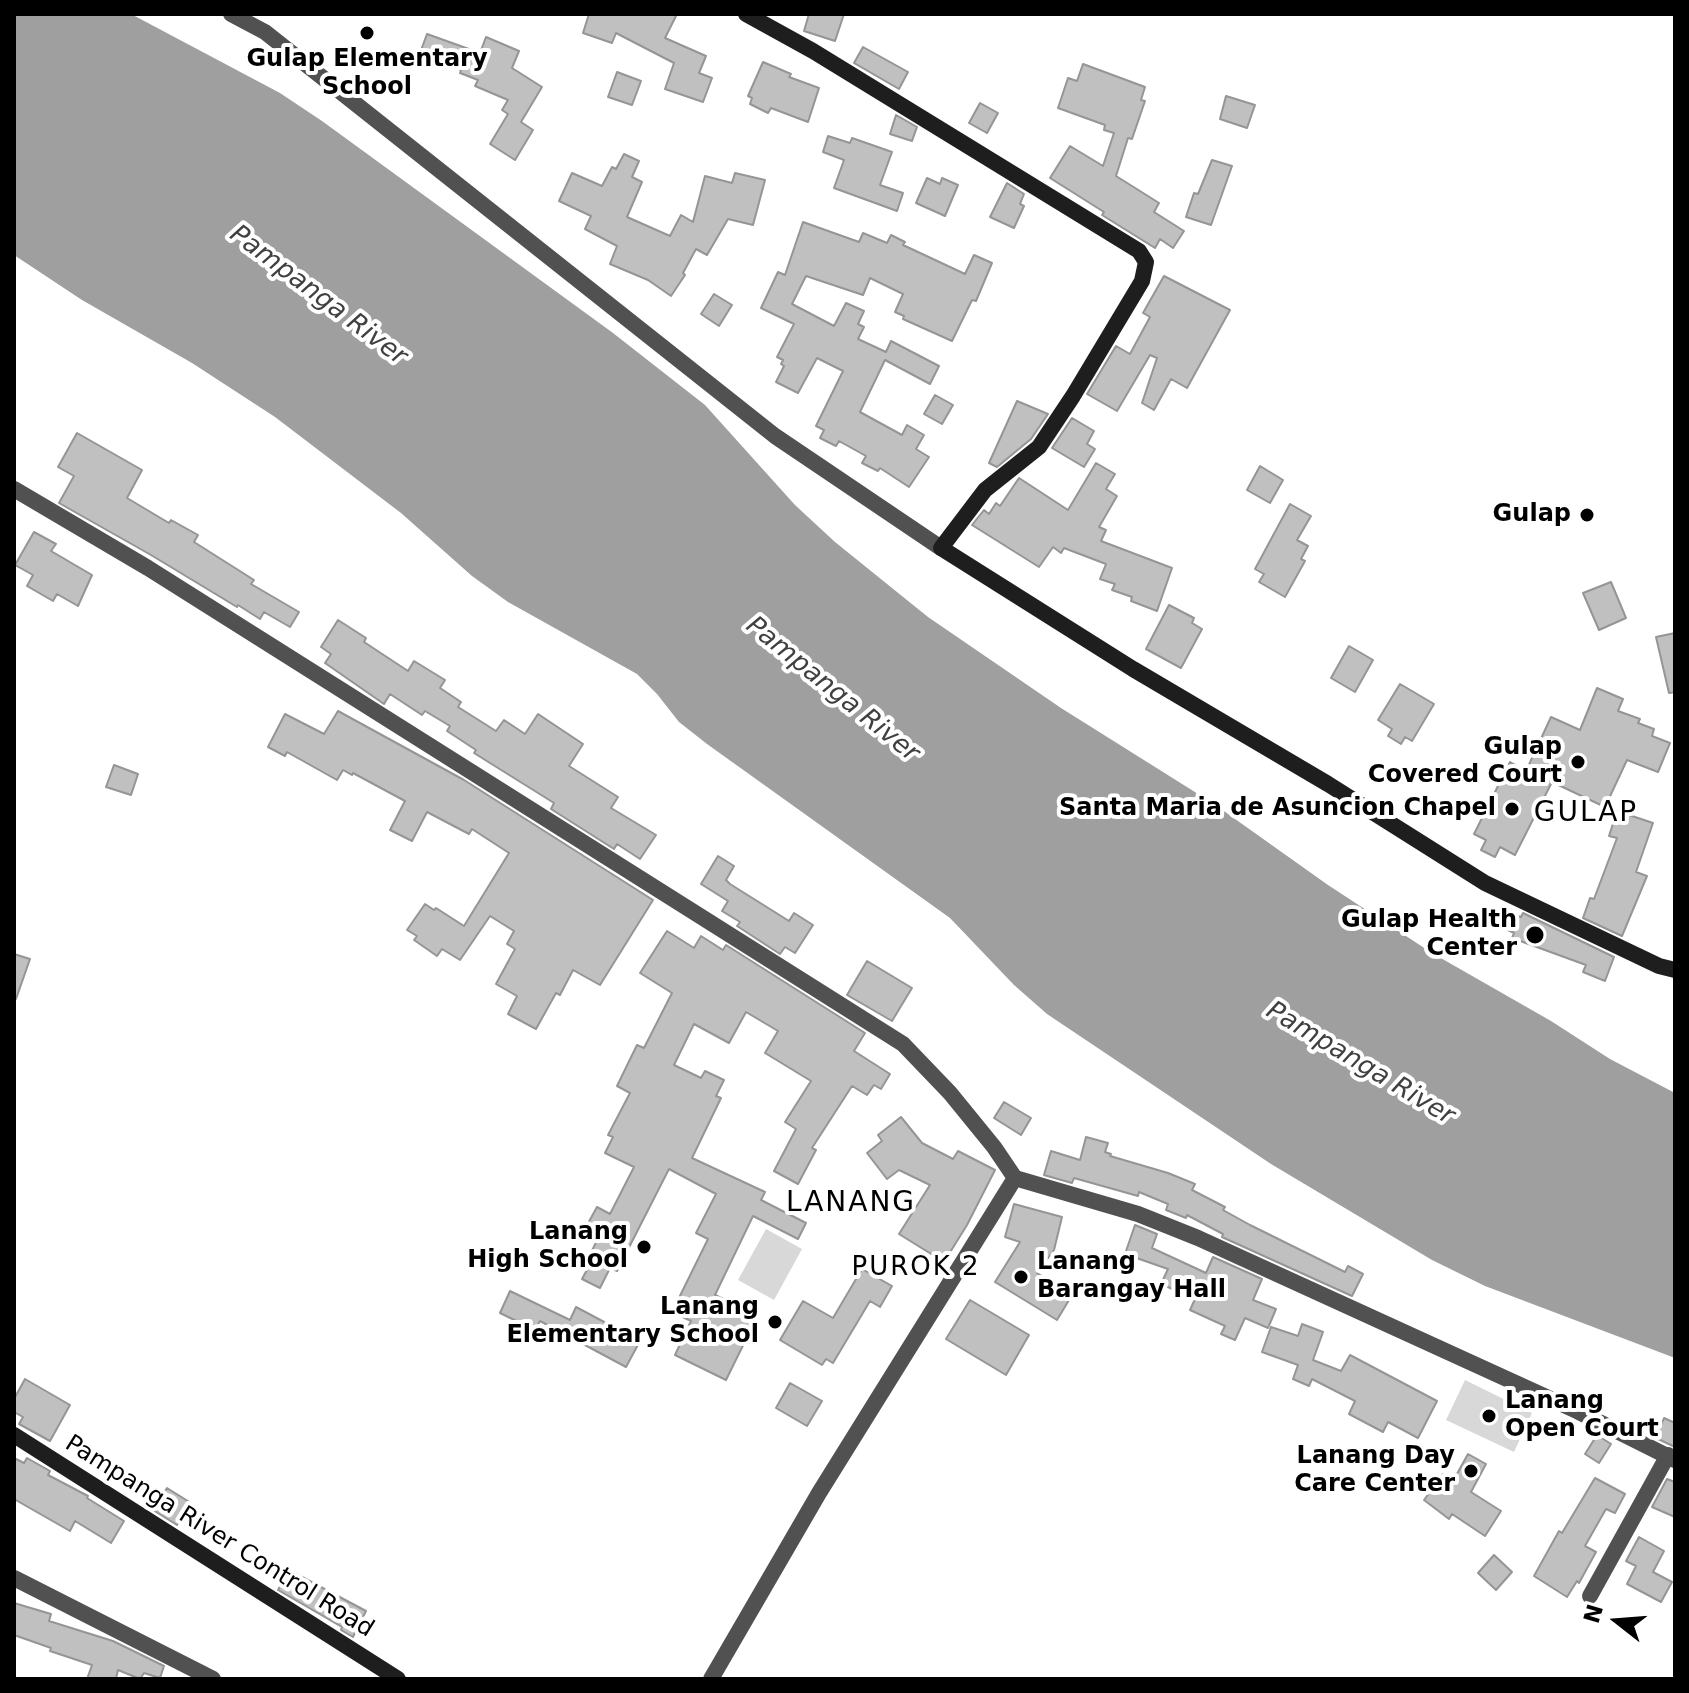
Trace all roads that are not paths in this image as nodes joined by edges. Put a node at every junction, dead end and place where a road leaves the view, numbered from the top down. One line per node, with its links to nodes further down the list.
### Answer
1 (231, 14): 4 (street)
2 (746, 14): 4 (street)
3 (14, 489): 6 (street)
4 (941, 548): 5 (street)
5 (1675, 970)
6 (1015, 1178): 8 (street); 13 (street)
7 (14, 1435): 12 (street, Pampanga River Control Road)
8 (1671, 1458): 10 (street)
9 (14, 1578): 11 (street)
10 (1590, 1596)
11 (213, 1679)
12 (398, 1679)
13 (711, 1679)

